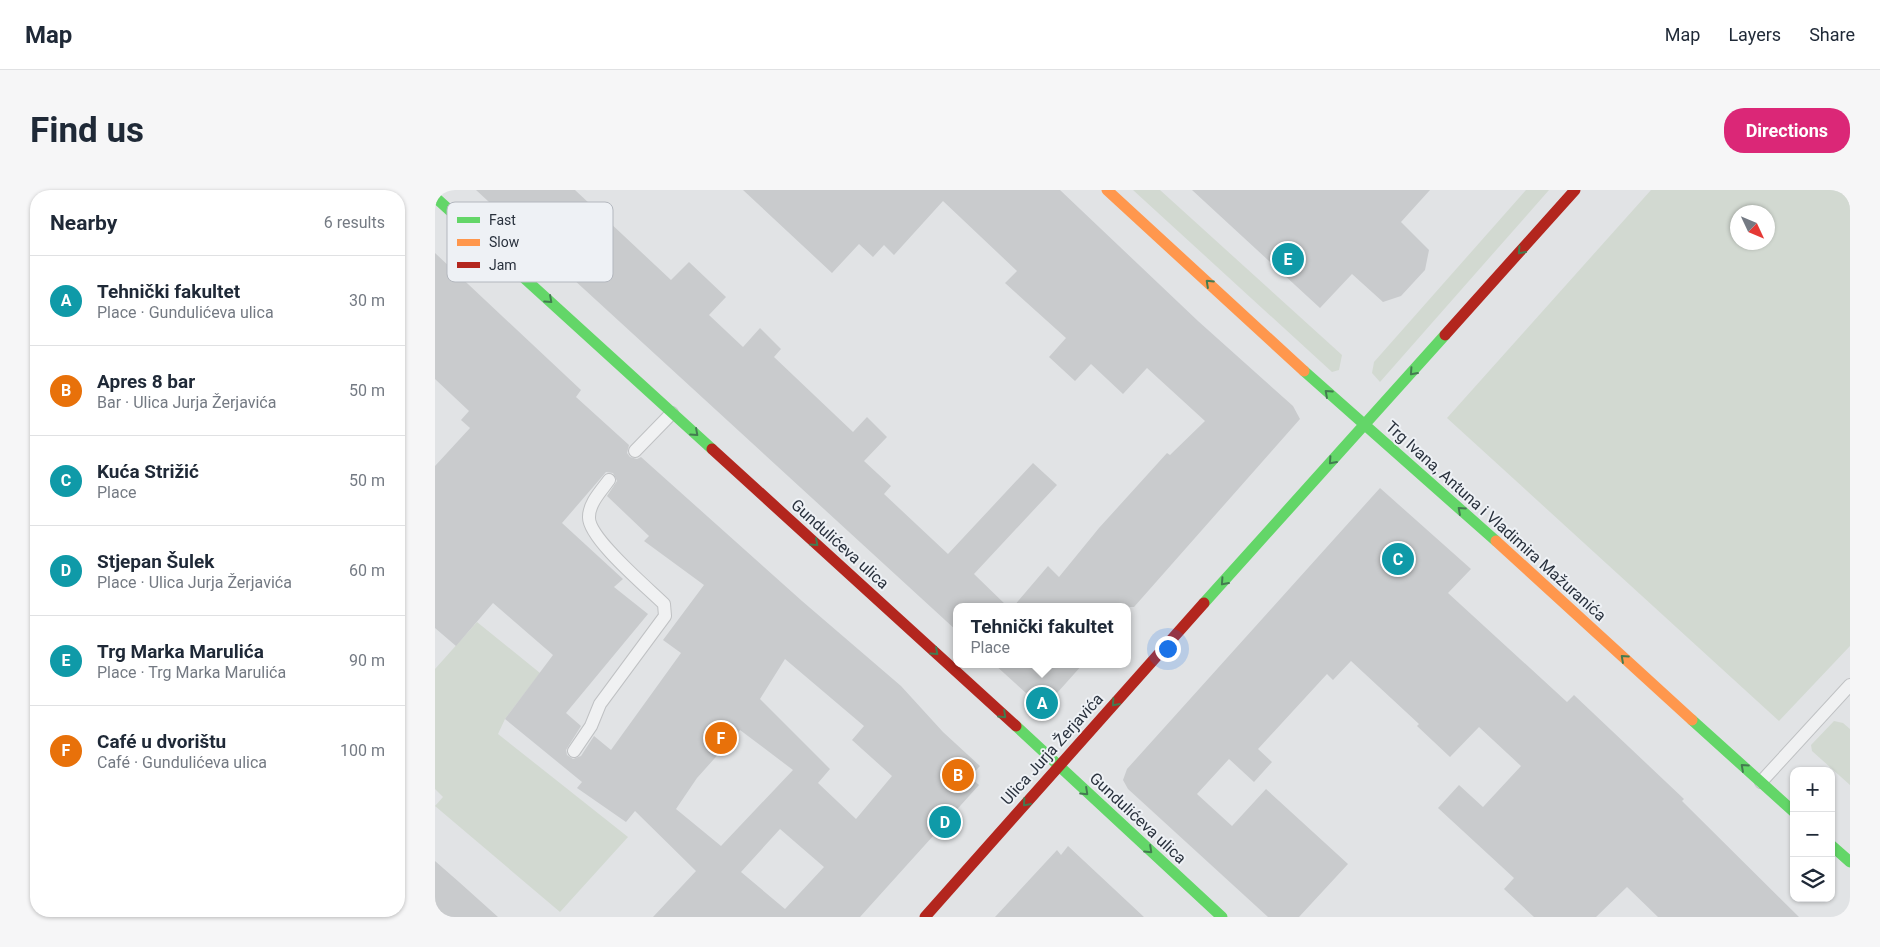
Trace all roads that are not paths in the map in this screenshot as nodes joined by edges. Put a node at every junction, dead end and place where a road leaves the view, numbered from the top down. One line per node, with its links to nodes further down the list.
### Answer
1 (1107, 190): 7 (street, one-way to 1)
2 (1575, 190): 7 (street, Trg Ivana, Antuna i Vladimira Mažuranića, one-way to 7)
3 (435, 197): 4 (street, Gundulićeva ulica, one-way to 4)
4 (447, 208)
5 (528, 282): 6 (street, Gundulićeva ulica, one-way to 6)
6 (672, 413): 8 (lane); 12 (street, Gundulićeva ulica, one-way to 12)
7 (1365, 425): 12 (street, Ulica Jurja Žerjavića, one-way to 12); 13 (street, Trg Ivana, Antuna i Vladimira Mažuranića, one-way to 7)
8 (635, 452)
9 (609, 480): 11 (lane)
10 (1850, 685): 13 (lane)
11 (575, 751)
12 (1058, 766): 17 (street, Ulica Jurja Žerjavića, one-way to 17); 18 (street, Gundulićeva ulica, one-way to 18)
13 (1761, 782): 14 (street, Trg Ivana, Antuna i Vladimira Mažuranića)
14 (1790, 808)
15 (1835, 849): 16 (street)
16 (1850, 862)
17 (925, 917)
18 (1222, 917)

